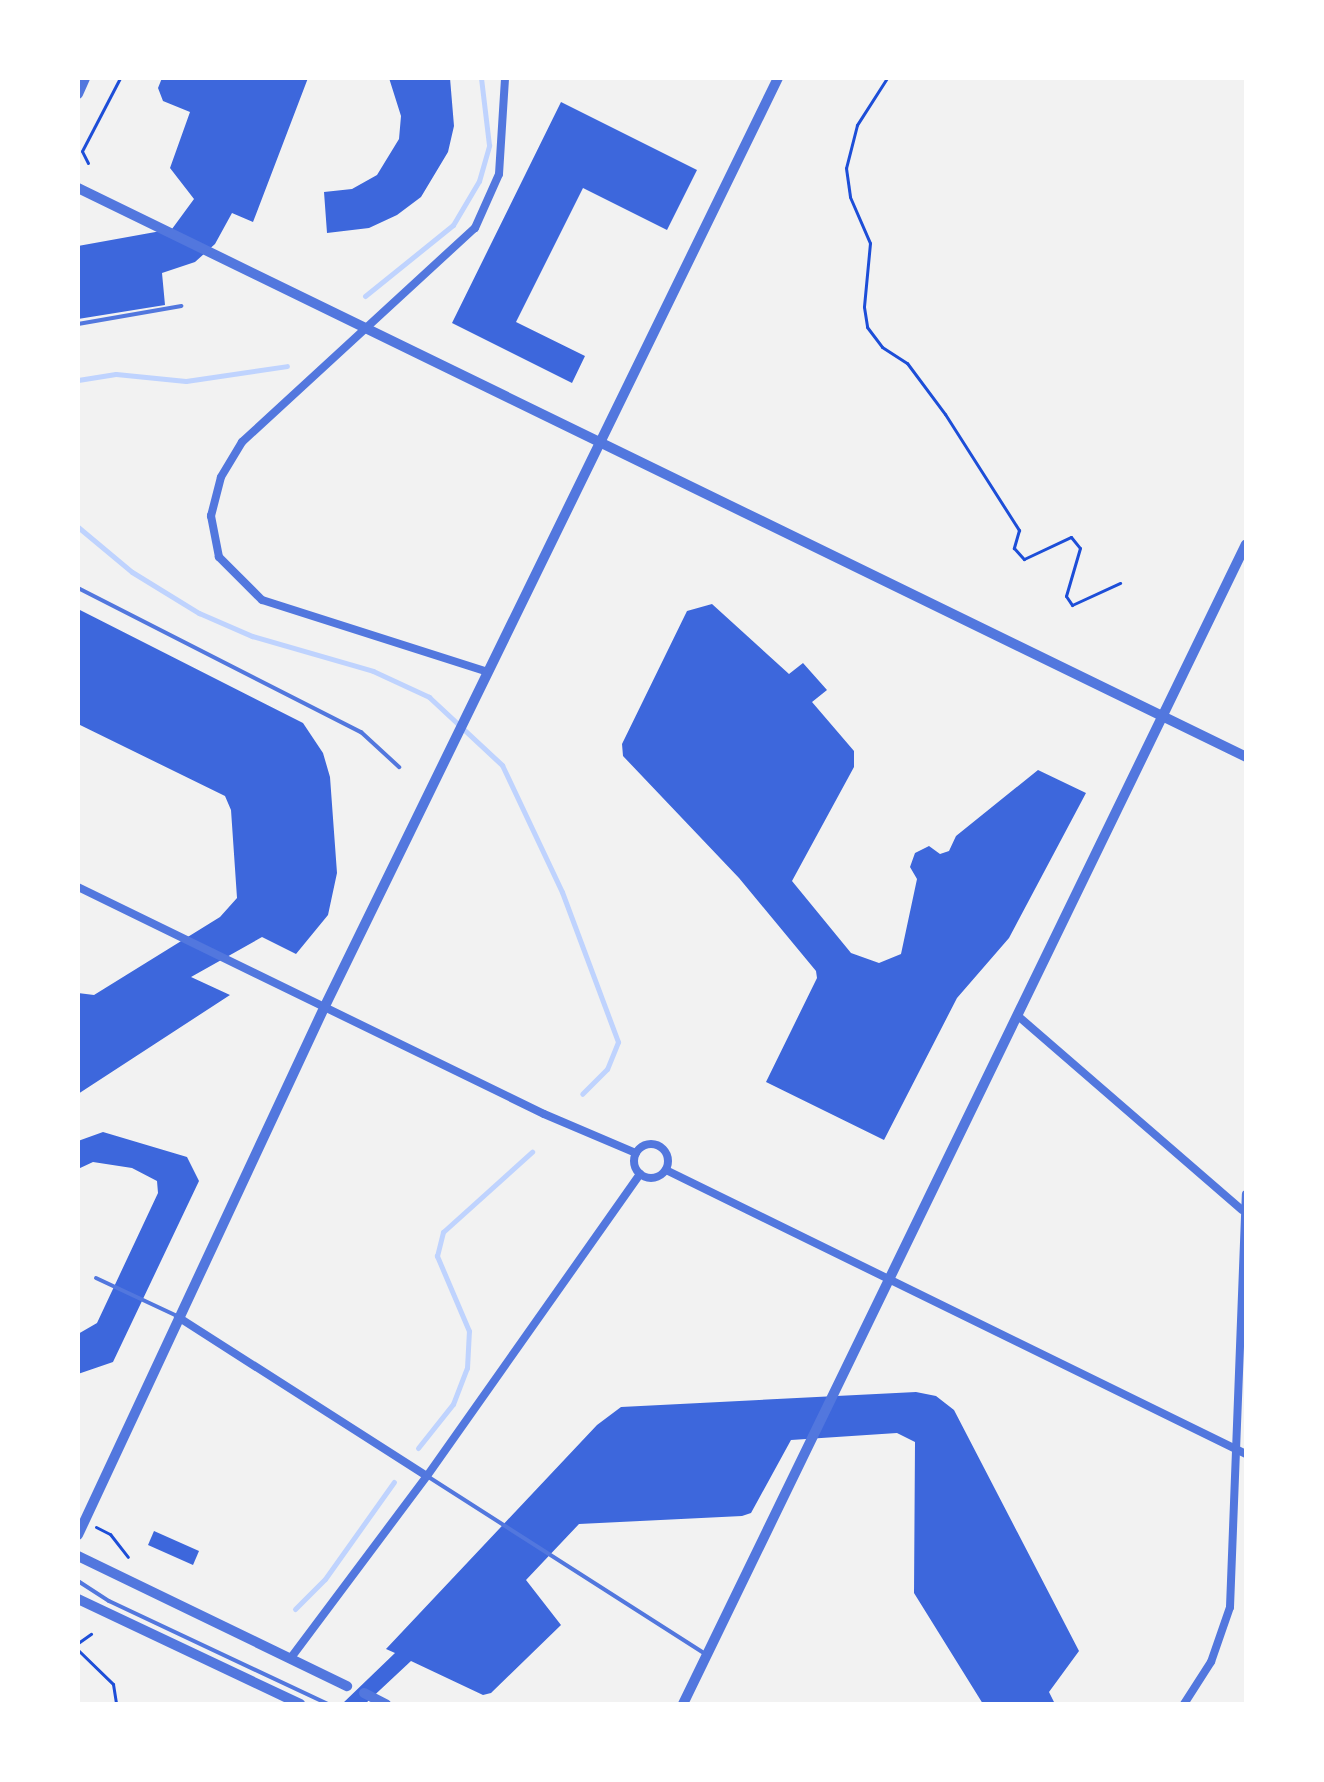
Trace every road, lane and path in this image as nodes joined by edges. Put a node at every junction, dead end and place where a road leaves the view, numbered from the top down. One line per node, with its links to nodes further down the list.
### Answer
1 (85, 78): 6 (street)
2 (120, 78): 7 (path)
3 (505, 78): 11 (street)
4 (778, 78): 12 (street)
5 (887, 78): 14 (path)
6 (78, 94)
7 (88, 163)
8 (78, 188): 11 (street)
9 (181, 306): 10 (lane)
10 (78, 324)
11 (364, 328): 12 (street); 16 (street)
12 (602, 442): 16 (street); 17 (street)
13 (1246, 544): 17 (street)
14 (1120, 583)
15 (78, 588): 19 (lane)
16 (488, 672): 21 (street)
17 (1161, 717): 18 (street); 22 (street)
18 (1246, 757)
19 (399, 767)
20 (78, 887): 21 (street)
21 (324, 1008): 23 (street); 30 (street)
22 (1018, 1016): 27 (street); 29 (street)
23 (636, 1153): 24 (street); 25 (street)
24 (666, 1170): 25 (street); 29 (street)
25 (640, 1174): 33 (street)
26 (1246, 1194): 27 (street)
27 (1242, 1210): 31 (street)
28 (96, 1278): 30 (lane)
29 (890, 1280): 31 (street); 43 (street)
30 (178, 1317): 33 (street); 34 (street)
31 (1236, 1449): 32 (street); 52 (street)
32 (1246, 1454)
33 (427, 1476): 43 (lane); 44 (street)
34 (84, 1521): 35 (street); 37 (path)
35 (78, 1535)
36 (78, 1556): 44 (street)
37 (128, 1557)
38 (78, 1581): 49 (lane)
39 (78, 1599): 48 (street)
40 (91, 1634): 41 (path)
41 (78, 1643)
42 (78, 1650): 47 (path)
43 (707, 1656): 51 (street)
44 (290, 1659): 45 (street)
45 (347, 1686)
46 (364, 1693): 50 (street)
47 (116, 1704)
48 (300, 1704)
49 (328, 1704)
50 (386, 1704)
51 (683, 1704)
52 (1184, 1704)

